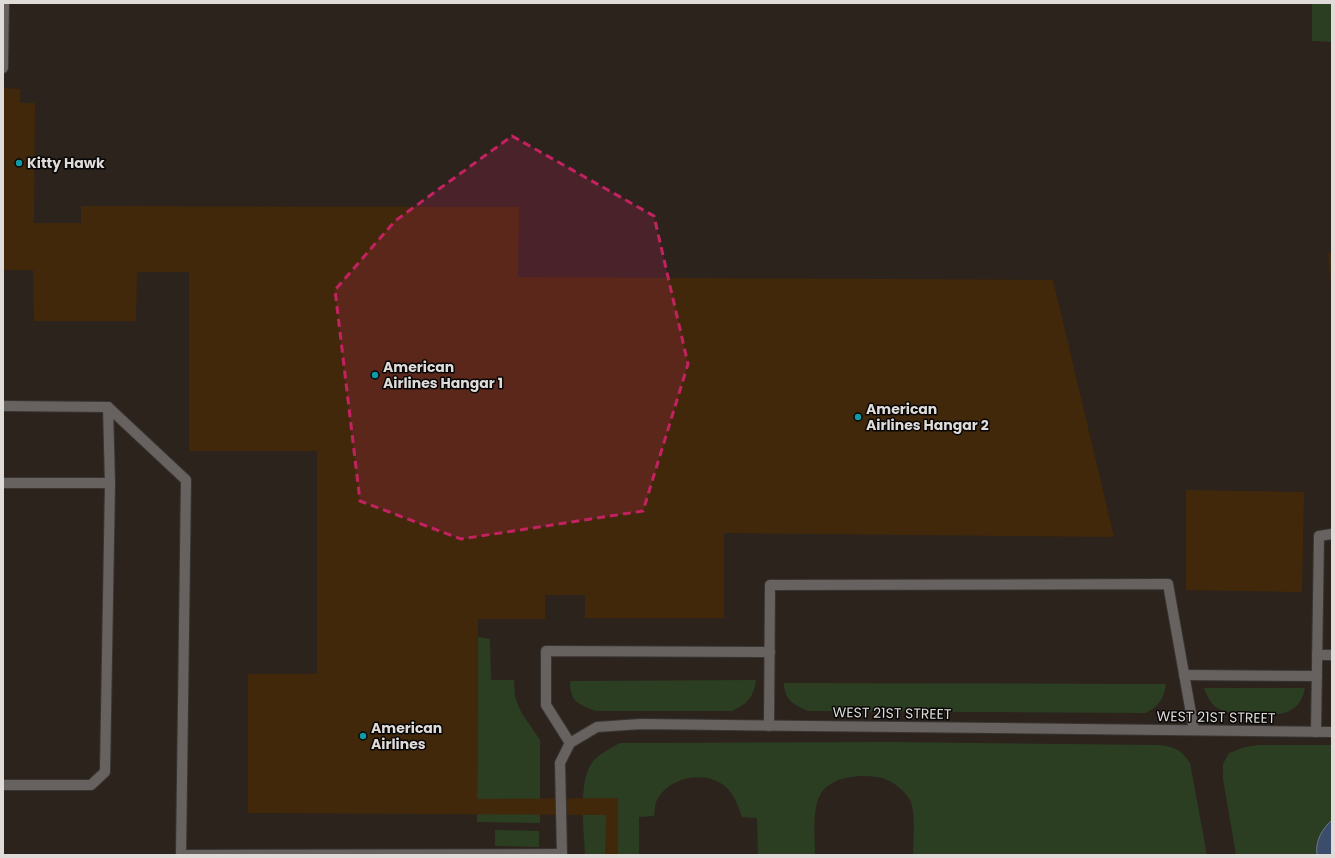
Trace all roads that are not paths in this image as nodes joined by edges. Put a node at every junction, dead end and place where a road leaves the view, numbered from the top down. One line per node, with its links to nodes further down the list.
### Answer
1 (4, 3): 2 (lane)
2 (3, 68)
3 (3, 406): 4 (lane)
4 (108, 407): 6 (lane); 20 (lane)
5 (3, 483): 6 (lane)
6 (110, 483): 18 (lane)
7 (1332, 534): 9 (lane)
8 (770, 652): 11 (lane); 13 (lane); 17 (lane)
9 (1317, 655): 10 (lane); 12 (lane)
10 (1332, 655)
11 (1184, 675): 12 (lane); 14 (lane)
12 (1317, 676): 15 (lane)
13 (769, 726): 14 (lane, WEST 21ST STREET); 17 (lane, WEST 21ST STREET)
14 (1194, 730): 15 (lane, WEST 21ST STREET)
15 (1316, 732): 16 (lane, WEST 21ST STREET)
16 (1332, 732)
17 (570, 743): 19 (lane)
18 (3, 785)
19 (562, 854): 21 (lane)
20 (182, 855)
21 (188, 855)

